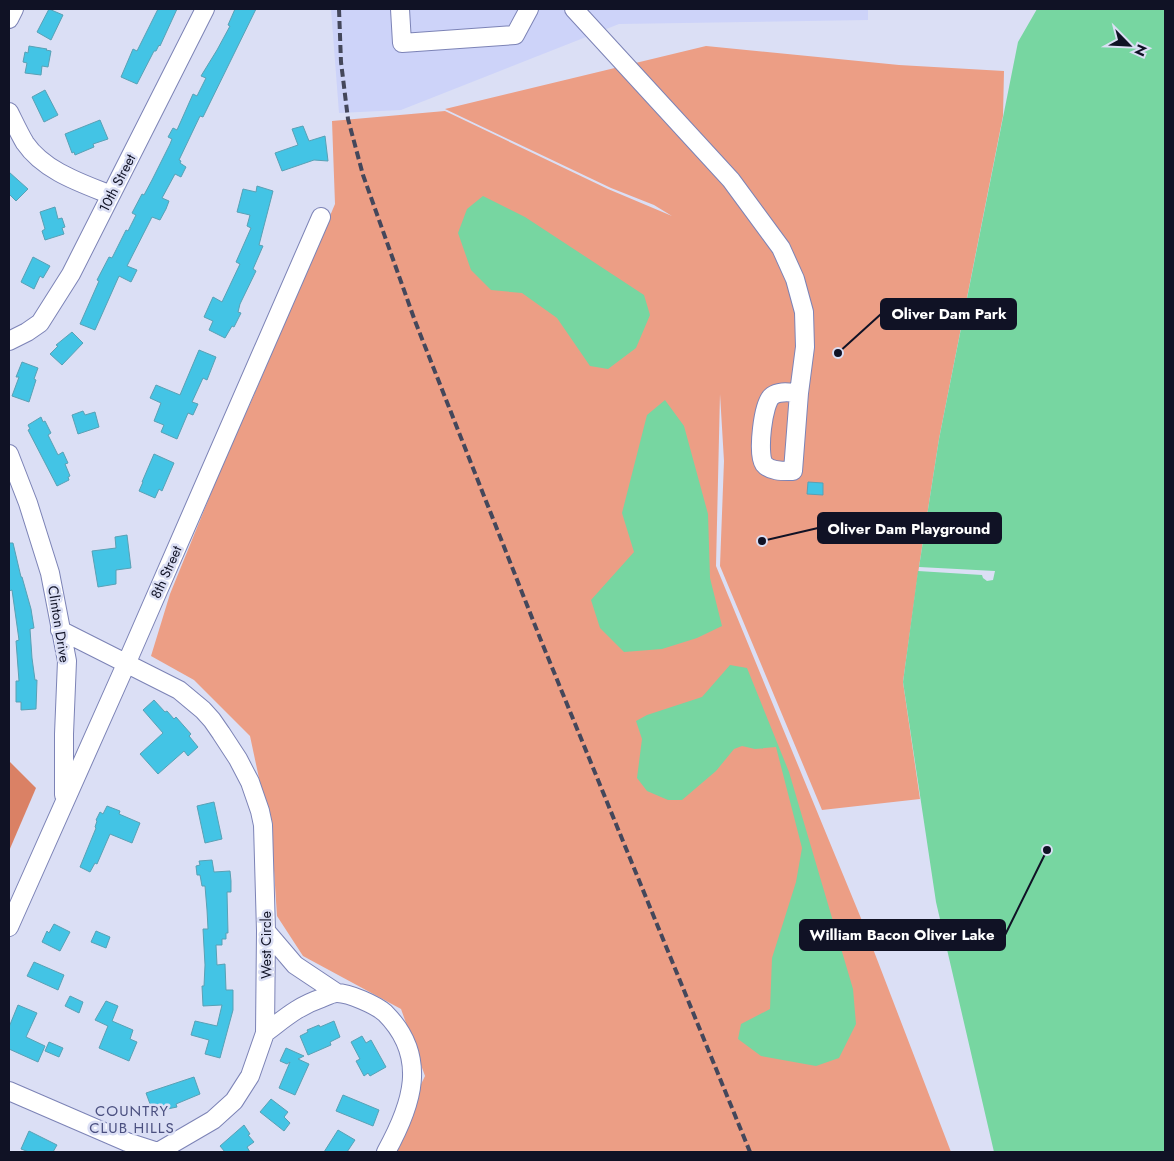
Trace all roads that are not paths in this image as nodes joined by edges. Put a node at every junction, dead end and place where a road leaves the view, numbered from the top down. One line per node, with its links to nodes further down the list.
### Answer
1 (14, 9): 6 (street)
2 (205, 9): 8 (street, 10th Street)
3 (400, 9): 4 (street)
4 (529, 9)
5 (574, 9): 11 (street)
6 (9, 19)
7 (9, 112): 8 (street)
8 (111, 195): 10 (street, 10th Street)
9 (321, 217): 14 (street, 8th Street)
10 (9, 341)
11 (799, 393)
12 (9, 454): 13 (street, Clinton Drive)
13 (60, 630): 14 (street, West Circle); 15 (street, Clinton Drive)
14 (127, 662): 15 (street, 8th Street); 17 (street, West Circle)
15 (64, 801): 16 (street, 8th Street)
16 (9, 928)
17 (266, 931): 18 (street); 19 (street, West Circle)
18 (337, 993): 19 (street); 22 (street)
19 (265, 1033): 21 (street, West Circle)
20 (9, 1091): 21 (street, West Circle)
21 (158, 1152)
22 (386, 1152)

